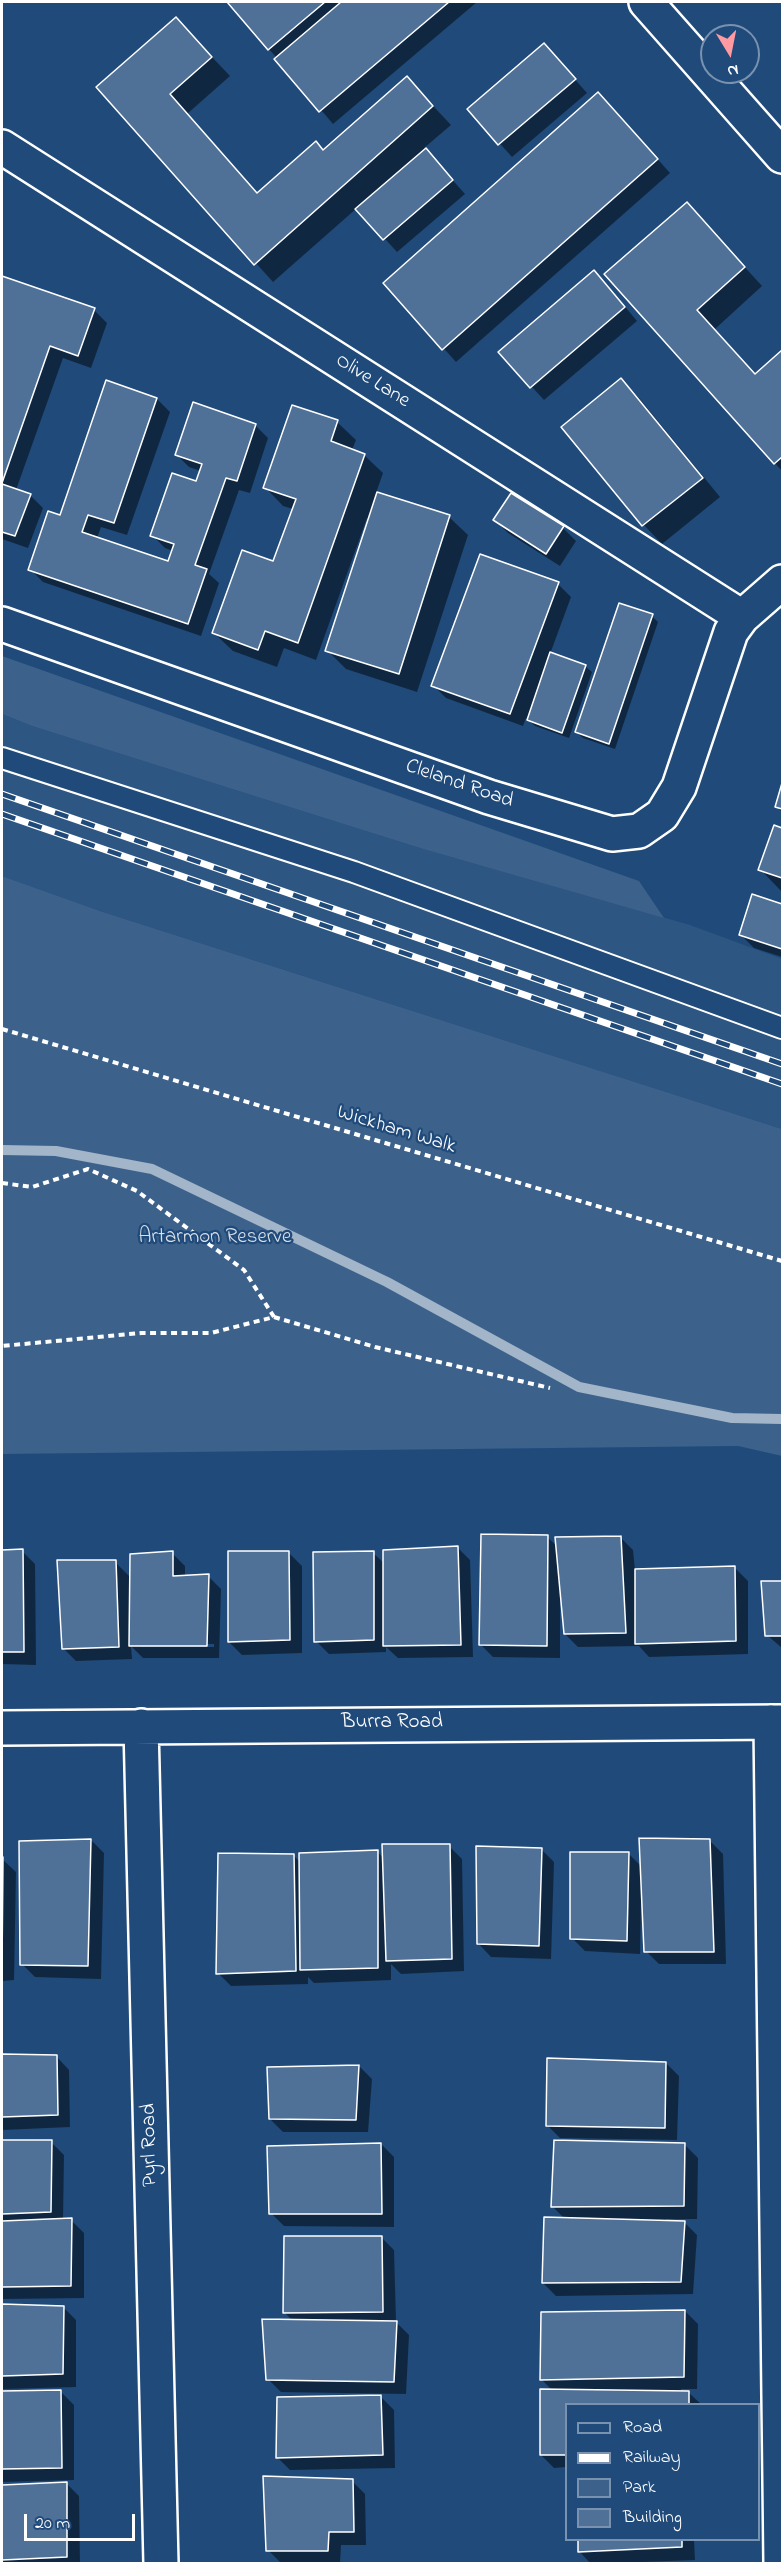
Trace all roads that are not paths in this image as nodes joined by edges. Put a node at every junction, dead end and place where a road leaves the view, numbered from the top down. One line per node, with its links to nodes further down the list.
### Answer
1 (646, 2): 3 (street)
2 (2, 147): 5 (street, Olive Lane)
3 (783, 156)
4 (783, 582): 5 (street, Cleland Road)
5 (742, 617): 6 (street, Cleland Road)
6 (2, 624)
7 (2, 758): 8 (lane)
8 (783, 1028)
9 (777, 1722): 10 (street, Burra Road); 12 (street)
10 (141, 1726): 11 (street, Burra Road); 13 (street, Pyrl Road)
11 (2, 1728)
12 (781, 2274): 14 (street)
13 (161, 2564)
14 (781, 2564)

